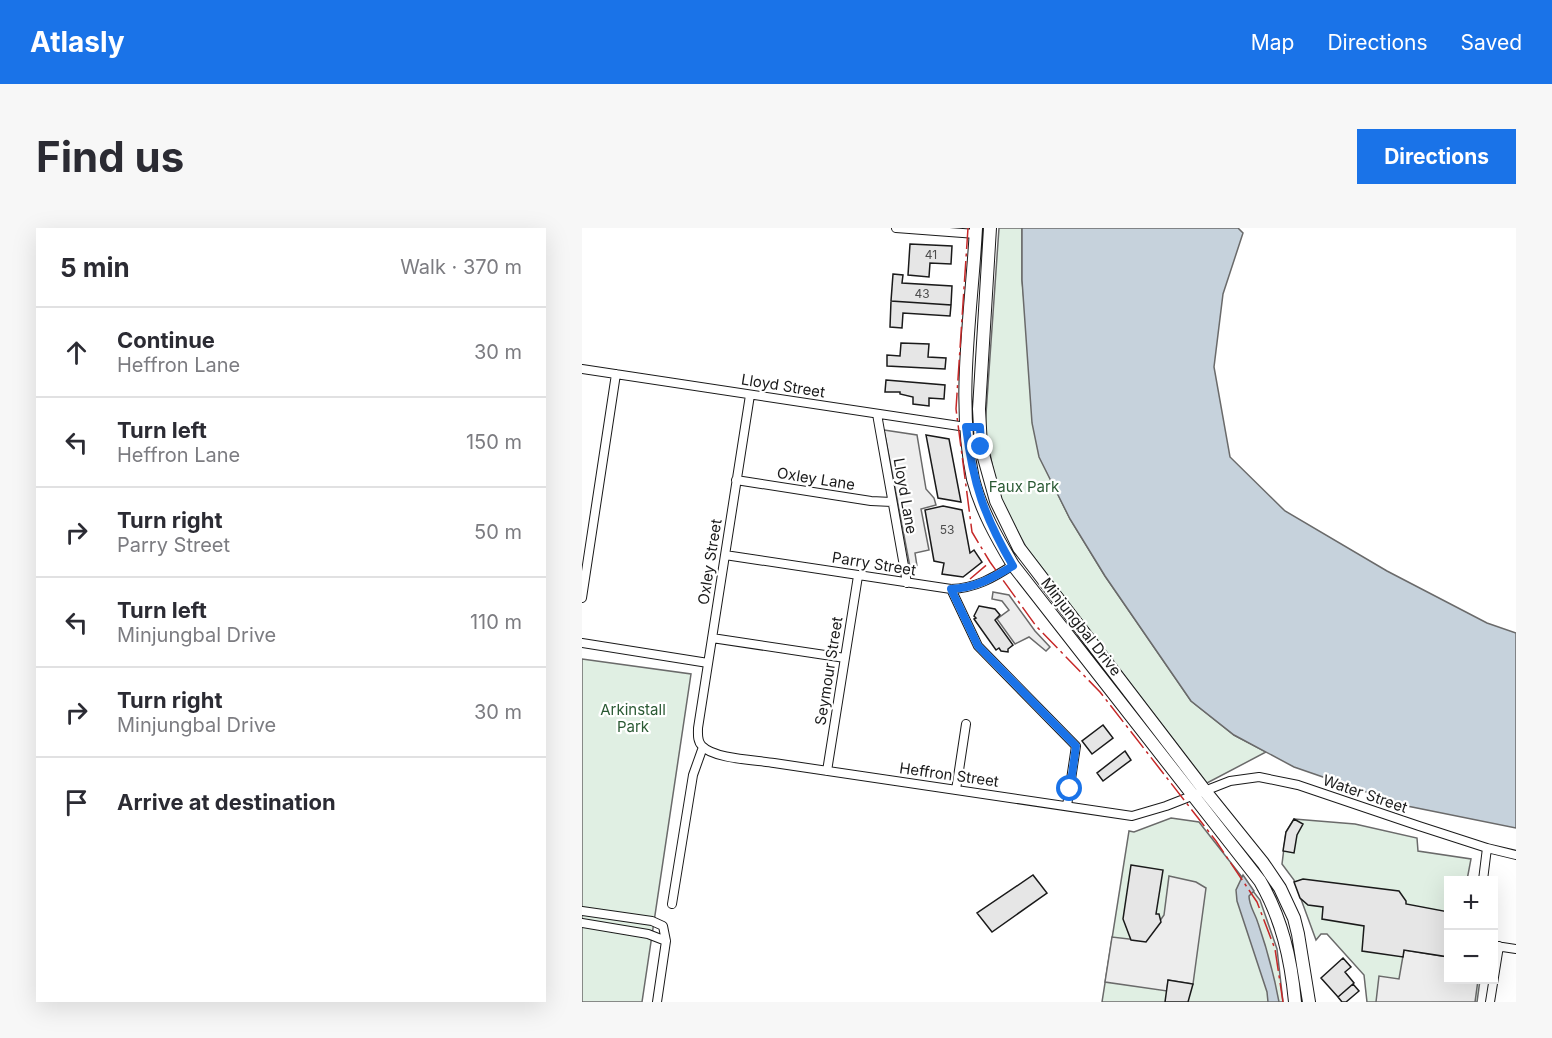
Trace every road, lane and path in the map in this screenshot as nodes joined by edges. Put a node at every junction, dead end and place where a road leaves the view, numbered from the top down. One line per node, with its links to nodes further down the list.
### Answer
1 (896, 228): 3 (street)
2 (990, 228): 9 (main road, Minjungbal Drive)
3 (976, 231): 8 (main road, Minjungbal Drive)
4 (582, 369): 5 (street, Lloyd Street)
5 (616, 375): 6 (street, Lloyd Street); 17 (street)
6 (750, 395): 7 (street, Lloyd Street); 10 (street, Oxley Street)
7 (877, 414): 8 (street, Lloyd Street); 11 (street, Lloyd Lane)
8 (966, 427): 9 (street, Lloyd Street); 13 (main road, Minjungbal Drive)
9 (980, 427): 26 (main road, Minjungbal Drive)
10 (736, 480): 11 (street, Oxley Lane); 12 (street, Oxley Street)
11 (892, 502): 15 (street, Lloyd Lane)
12 (725, 555): 14 (street, Parry Street); 18 (street, Oxley Street)
13 (1013, 566): 16 (street, Parry Street); 26 (main road, Minjungbal Drive)
14 (858, 576): 15 (street, Parry Street); 20 (street, Seymour Street)
15 (907, 583): 16 (street, Parry Street)
16 (951, 589): 27 (street)
17 (582, 598)
18 (712, 638): 20 (street); 21 (street, Oxley Street)
19 (582, 643): 21 (street)
20 (845, 658): 24 (street, Seymour Street)
21 (708, 663): 23 (street, Oxley Street)
22 (966, 724): 25 (street)
23 (703, 747): 24 (street, Heffron Street); 31 (street)
24 (827, 771): 25 (street, Heffron Street)
25 (956, 790): 27 (street, Heffron Street)
26 (1199, 793): 27 (street, Heffron Street); 28 (street, Water Street); 39 (main road, Minjungbal Drive); 40 (main road, Minjungbal Drive)
27 (1067, 806)
28 (1487, 848): 29 (street, Water Street); 30 (street)
29 (1516, 855)
30 (1484, 876)
31 (672, 904)
32 (582, 911): 34 (street)
33 (582, 923): 34 (street)
34 (666, 941): 38 (street)
35 (1498, 946): 36 (street)
36 (1516, 949)
37 (1492, 984): 41 (street)
38 (657, 1002)
39 (1295, 1002)
40 (1309, 1002)
41 (1490, 1002)

